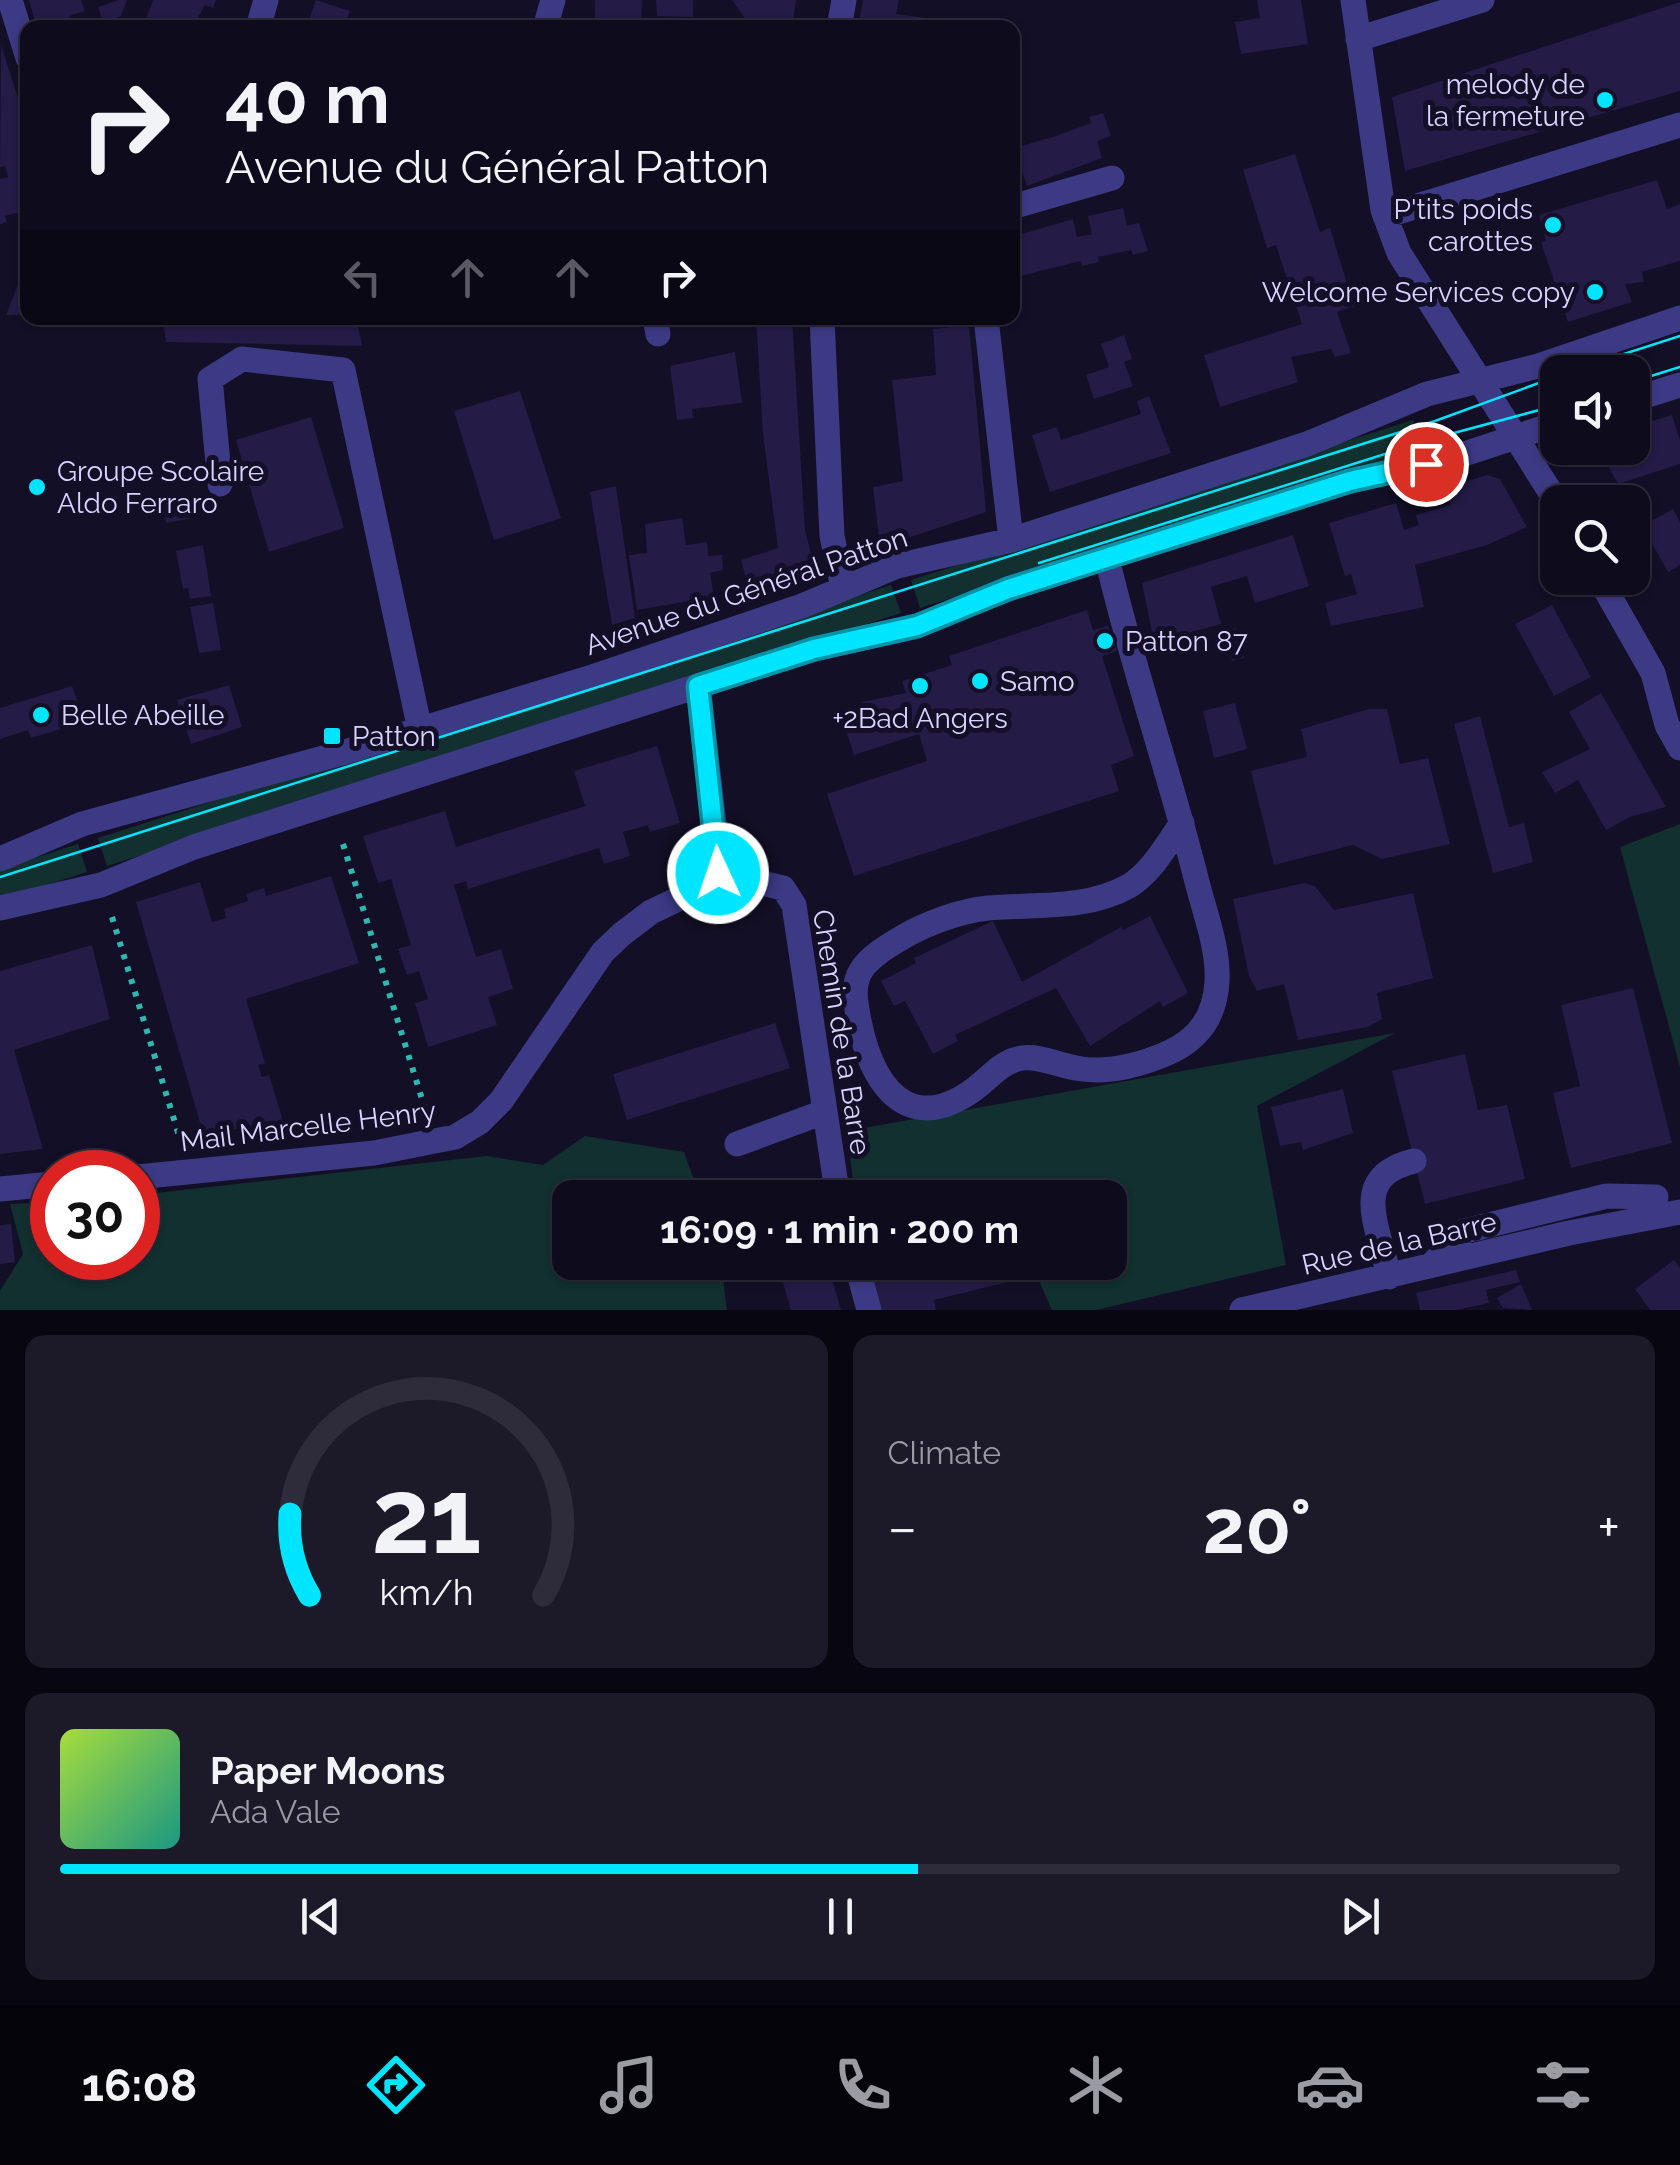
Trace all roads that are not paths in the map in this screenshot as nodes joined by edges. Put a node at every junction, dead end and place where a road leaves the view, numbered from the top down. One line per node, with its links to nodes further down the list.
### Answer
1 (10, 0): 4 (street)
2 (1352, 0): 5 (street)
3 (1482, 0): 5 (street)
4 (20, 32)
5 (1358, 39): 9 (street)
6 (1680, 125): 9 (street)
7 (1112, 178): 8 (street)
8 (1020, 205)
9 (1385, 216): 13 (street)
10 (1680, 318): 13 (street, Avenue du Général Patton)
11 (822, 325): 22 (street)
12 (987, 325): 20 (street)
13 (1478, 382): 17 (street); 20 (street, Avenue du Général Patton)
14 (1680, 385): 15 (street)
15 (1650, 394)
16 (1540, 428): 17 (street)
17 (1515, 436): 19 (street); 21 (street)
18 (220, 484): 27 (street)
19 (1546, 485)
20 (1011, 540): 22 (street, Avenue du Général Patton)
21 (1107, 558): 25 (street); 29 (street)
22 (843, 588): 27 (street, Avenue du Général Patton)
23 (1609, 595): 24 (street)
24 (1653, 673): 26 (street); 28 (street)
25 (698, 686): 31 (street); 32 (street)
26 (1680, 696)
27 (420, 730): 30 (street, Avenue du Général Patton)
28 (1680, 748)
29 (1182, 823): 29 (street)
30 (0, 859)
31 (714, 882): 33 (street, Chemin de la Barre); 36 (street, Mail Marcelle Henry)
32 (0, 908)
33 (824, 1112): 34 (street); 37 (street, Chemin de la Barre)
34 (736, 1144)
35 (1414, 1161): 44 (street)
36 (160, 1175)
37 (835, 1180)
38 (30, 1186): 39 (street)
39 (0, 1189)
40 (1668, 1194): 42 (street, Rue de la Barre); 43 (street)
41 (1680, 1212): 42 (street, Rue de la Barre)
42 (1569, 1232): 43 (street, Rue de la Barre)
43 (1429, 1267): 44 (street, Rue de la Barre)
44 (1390, 1277): 47 (street, Rue de la Barre)
45 (861, 1280): 46 (street)
46 (869, 1310)
47 (1242, 1310)

